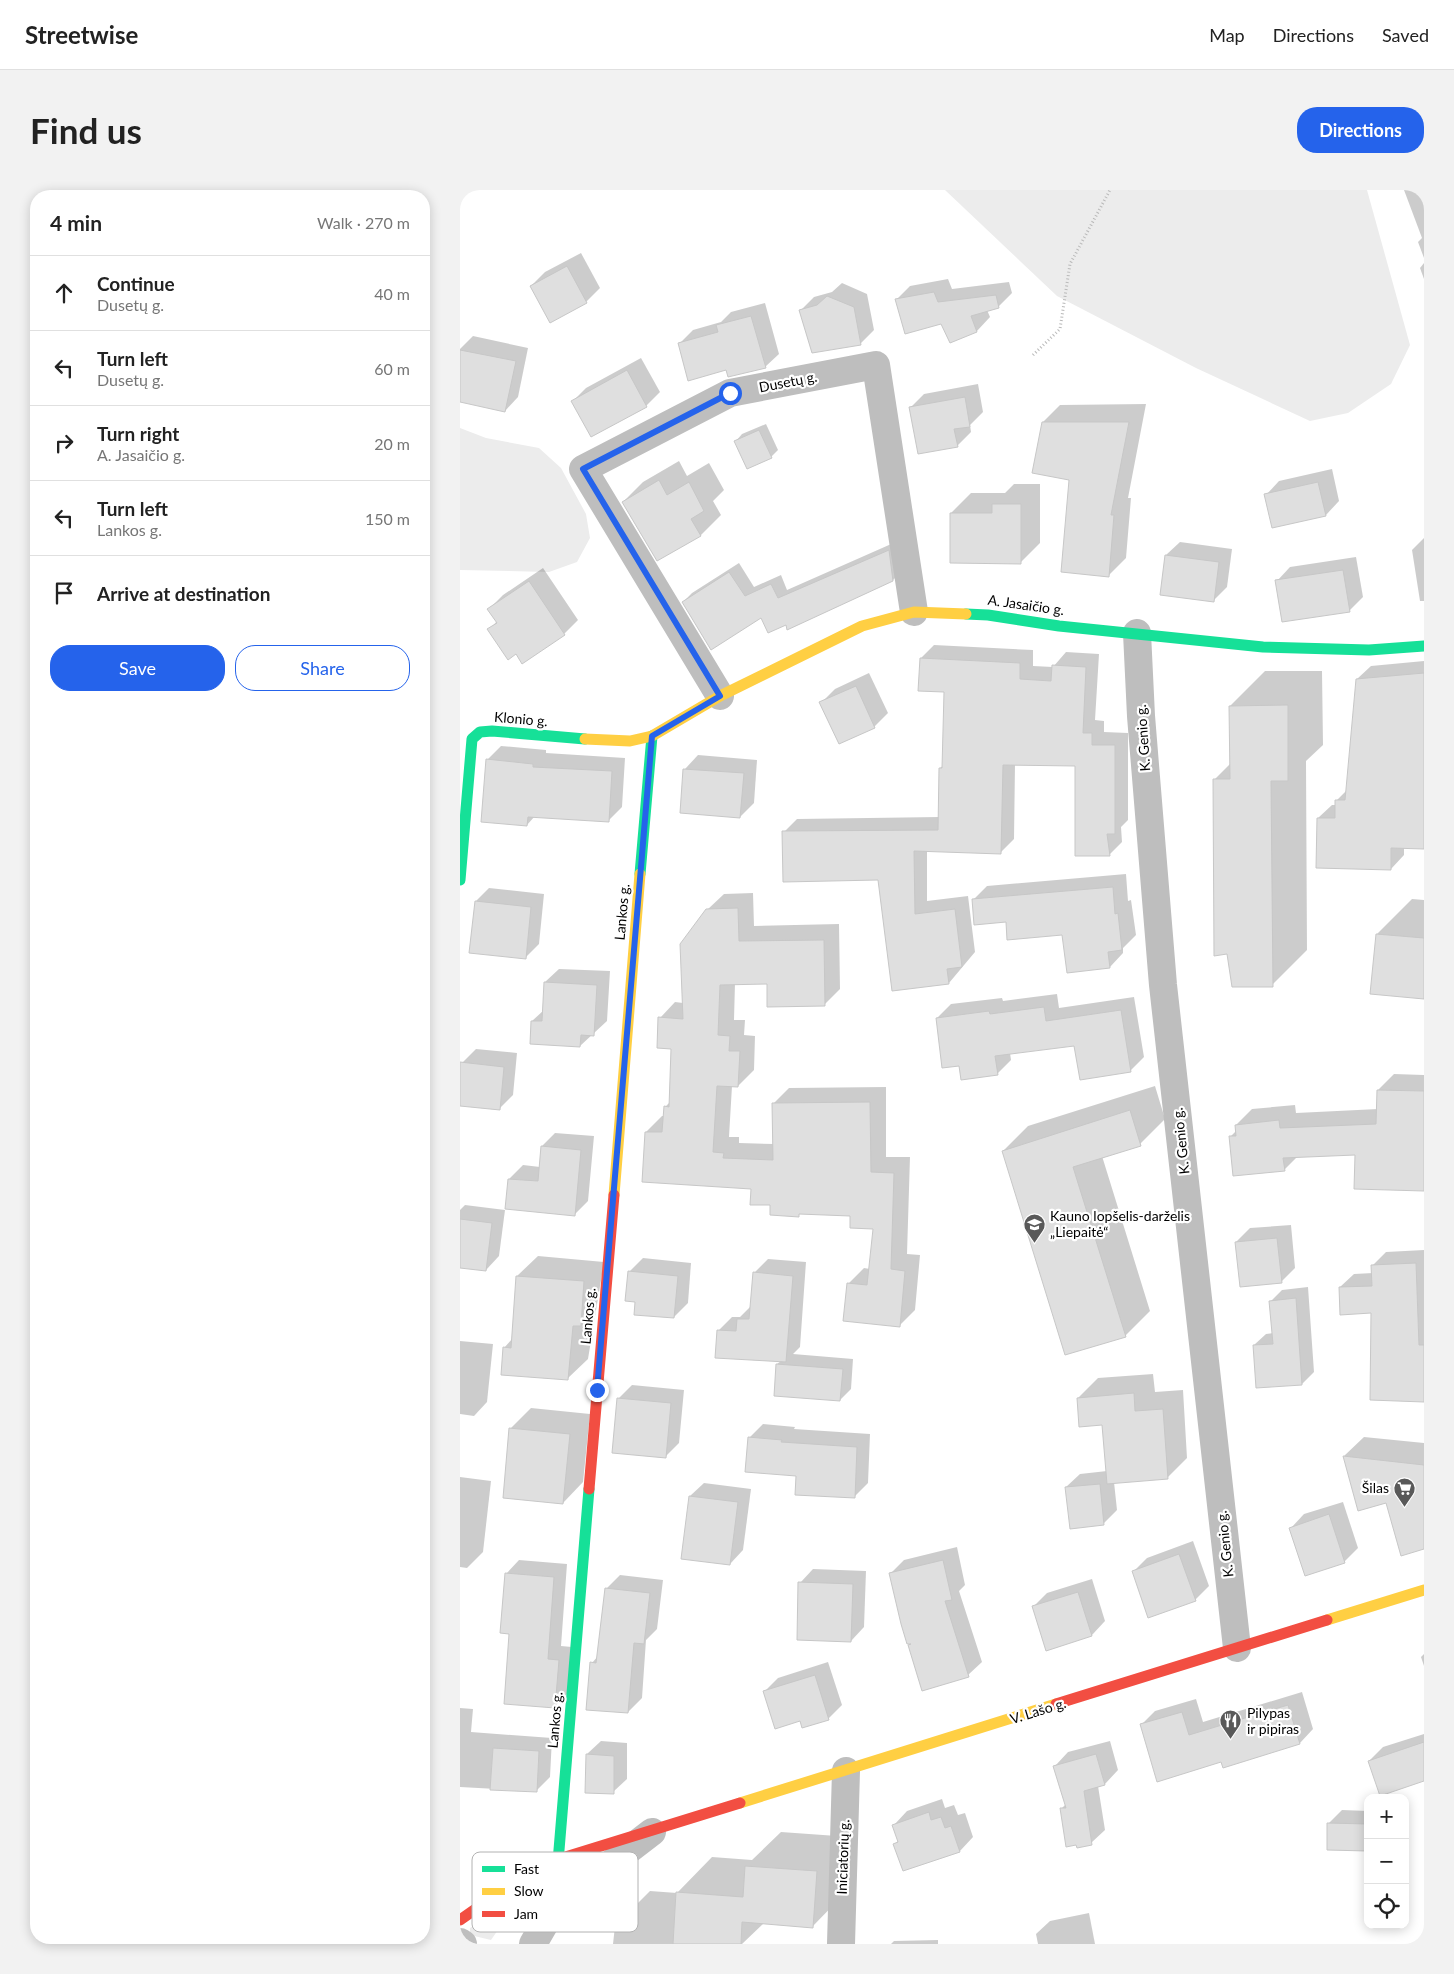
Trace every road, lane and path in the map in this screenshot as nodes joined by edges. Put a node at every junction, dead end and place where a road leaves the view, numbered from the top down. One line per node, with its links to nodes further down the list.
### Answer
1 (1110, 190): 2 (path)
2 (1033, 355)
3 (914, 612): 4 (street, A. Jasaičio g.); 6 (street, A. Jasaičio g.); 6 (street, Dusetų g.)
4 (1138, 633): 5 (street, A. Jasaičio g.); 10 (street, K. Genio g.)
5 (1424, 646)
6 (720, 696): 7 (street, A. Jasaičio g.)
7 (652, 736): 8 (street, Klonio g.); 13 (street, Lankos g.)
8 (460, 880)
9 (1424, 1590): 10 (street, V. Lašo g.)
10 (1237, 1648): 11 (street, V. Lašo g.)
11 (846, 1771): 12 (street, V. Lašo g.); 22 (street, Iniciatorių g.)
12 (652, 1832): 14 (street, V. Lašo g.); 15 (street, V. Lašo g.)
13 (560, 1852)
14 (583, 1852)
15 (626, 1852)
16 (472, 1912): 17 (street, V. Lašo g.)
17 (460, 1920)
18 (540, 1932): 21 (street, V. Lašo g.)
19 (460, 1942): 20 (street)
20 (464, 1944)
21 (533, 1944)
22 (841, 1944)

